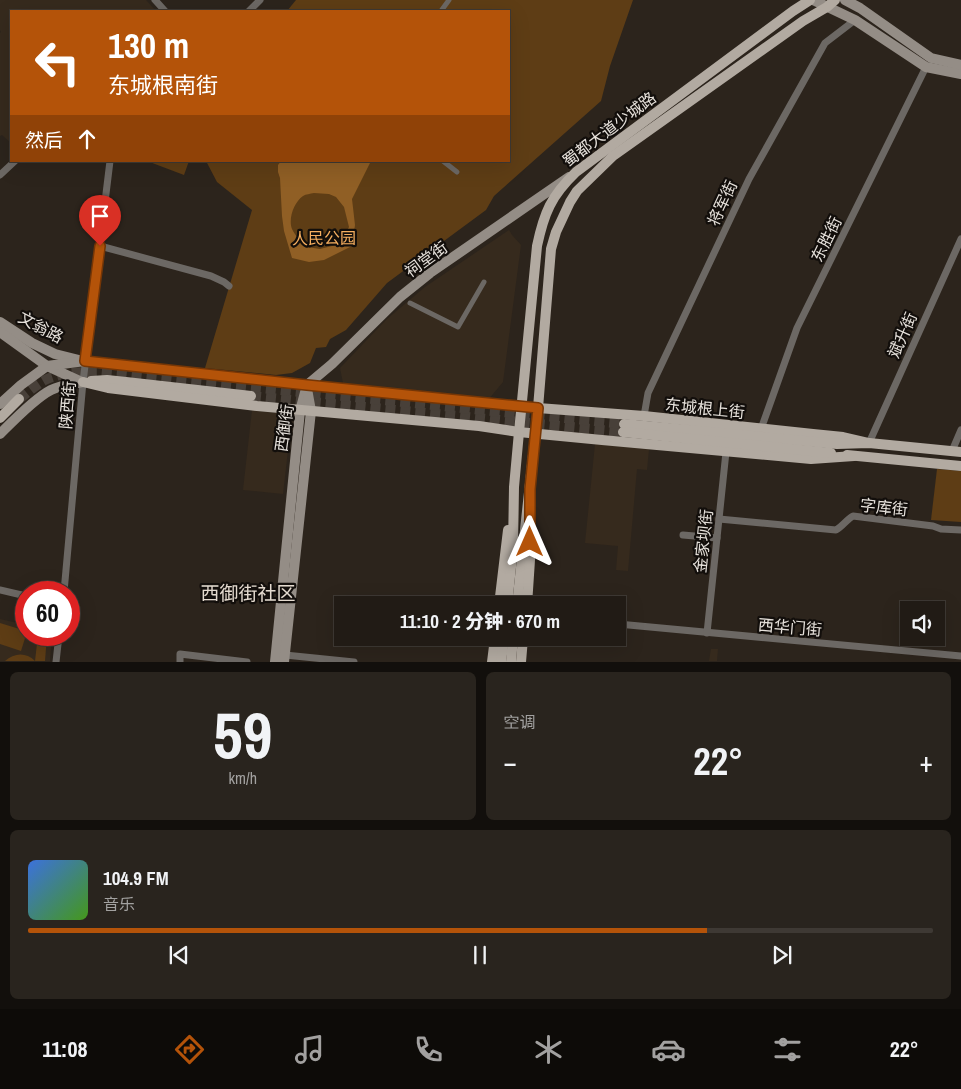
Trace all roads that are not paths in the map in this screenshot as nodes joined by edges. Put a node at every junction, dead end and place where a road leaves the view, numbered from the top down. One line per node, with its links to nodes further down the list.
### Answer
1 (155, 0): 7 (street)
2 (260, 0): 8 (street)
3 (449, 0): 9 (street)
4 (811, 0): 6 (main road); 18 (main road, 蜀都大道少城路)
5 (845, 0): 11 (main road)
6 (831, 3): 10 (main road); 35 (main road, 蜀都大道少城路)
7 (163, 10)
8 (250, 10)
9 (441, 10)
10 (855, 20): 12 (main road); 38 (street, 将军街)
11 (961, 64)
12 (926, 67): 13 (main road); 40 (street, 东胜街)
13 (961, 74)
14 (14, 162): 19 (street)
15 (110, 162): 21 (street, 陕西街)
16 (444, 162): 17 (street)
17 (457, 172)
18 (576, 172): 30 (main road, 祠堂街); 34 (main road, 蜀都大道少城路)
19 (0, 175)
20 (961, 239): 45 (street, 斌升街)
21 (100, 246): 23 (street); 27 (street, 陕西街)
22 (484, 282): 24 (street)
23 (229, 286)
24 (410, 303)
25 (0, 322): 27 (main road, 文翁路)
26 (0, 332): 28 (main road, 文翁路)
27 (85, 361): 28 (main road); 29 (street, 陕西街); 30 (main road, 文翁路)
28 (47, 366): 29 (main road, 文翁路); 33 (main road)
29 (82, 382): 31 (main road, 文翁路); 36 (main road, 文翁路); 44 (main road); 56 (street, 陕西街)
30 (307, 385): 34 (main road, 文翁路); 36 (main road, 西御街); 37 (main road, 西御街)
31 (251, 396)
32 (19, 399): 39 (main road)
33 (0, 404)
34 (522, 405): 35 (main road, 东城根上街); 42 (main road, 蜀都大道少城路)
35 (538, 408): 38 (main road, 东城根上街); 43 (main road, 蜀都大道少城路)
36 (300, 411): 37 (main road, 文翁路); 75 (main road, 西御街)
37 (311, 411): 42 (main road, 文翁路); 71 (main road, 西御街)
38 (644, 416): 40 (main road, 东城根上街)
39 (0, 418)
40 (761, 429): 45 (main road, 东城根上街)
41 (961, 430): 47 (street)
42 (519, 432): 43 (main road, 东城根上街); 50 (main road, 蜀都大道少城路)
43 (535, 433): 46 (main road, 东城根上街); 51 (main road, 蜀都大道少城路)
44 (0, 434)
45 (868, 443): 47 (main road, 东城根上街); 48 (main road, 东城根上街)
46 (726, 452): 48 (main road, 东城根上街); 52 (street, 金家坝街)
47 (957, 452)
48 (854, 456): 49 (main road, 东城根上街)
49 (961, 466)
50 (514, 487): 59 (main road); 60 (main road)
51 (530, 489): 61 (main road); 62 (main road)
52 (719, 519): 53 (street, 字库街); 55 (street, 金家坝街)
53 (961, 530)
54 (683, 535): 55 (street)
55 (717, 538): 64 (street, 金家坝街)
56 (65, 581)
57 (0, 590): 58 (street)
58 (15, 593)
59 (500, 596)
60 (508, 596)
61 (518, 596)
62 (528, 596)
63 (626, 625): 64 (street, 西华门街)
64 (708, 633): 70 (street, 西华门街)
65 (58, 646): 72 (street)
66 (494, 646): 77 (main road)
67 (503, 646): 78 (main road)
68 (512, 646): 79 (main road)
69 (522, 646): 80 (main road)
70 (961, 656)
71 (284, 658): 76 (street)
72 (56, 662)
73 (180, 662): 74 (street)
74 (247, 662)
75 (275, 662)
76 (354, 662)
77 (492, 662)
78 (501, 662)
79 (511, 662)
80 (521, 662)

